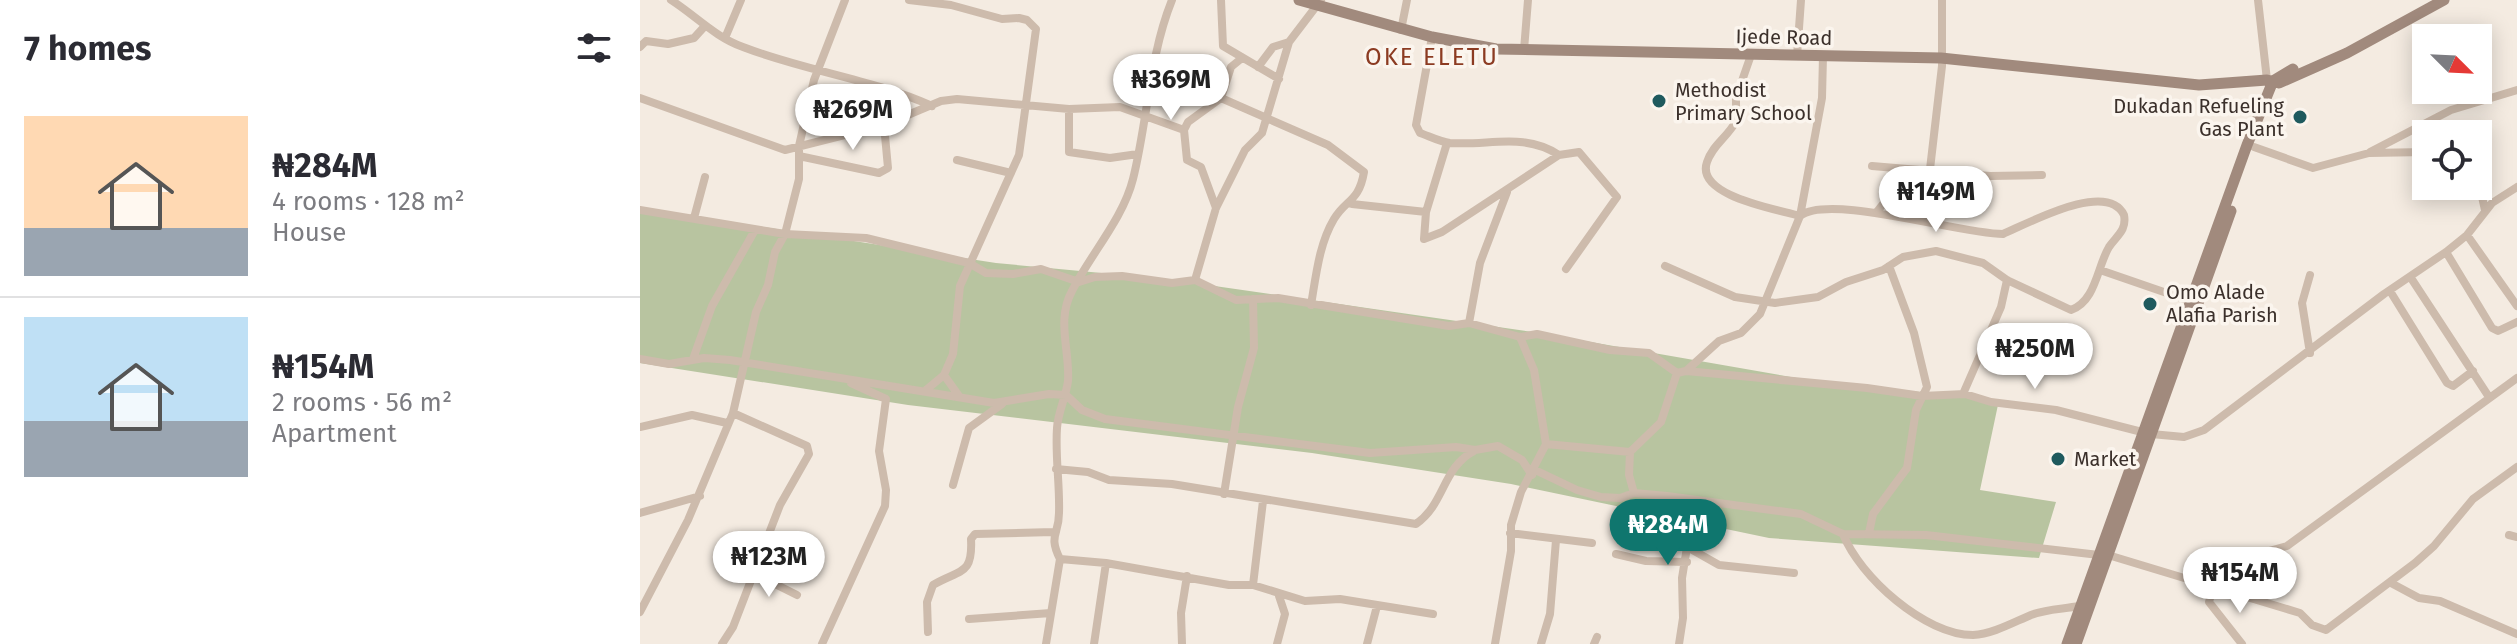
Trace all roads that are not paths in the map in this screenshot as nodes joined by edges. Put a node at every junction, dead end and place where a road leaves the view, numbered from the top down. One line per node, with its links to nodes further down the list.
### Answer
1 (671, 0): 16 (street)
2 (741, 0): 19 (street)
3 (845, 0): 29 (street)
4 (909, 0): 36 (street)
5 (1172, 0): 38 (street)
6 (1221, 0): 26 (street)
7 (1299, 0): 15 (main road, Ijede Road)
8 (1407, 0): 17 (street)
9 (1528, 0): 22 (street)
10 (1801, 0): 24 (street)
11 (1942, 0): 27 (street)
12 (2258, 0): 31 (street)
13 (2430, 0): 31 (main road, Ijede Road)
14 (2444, 0): 31 (main road, Ijede Road)
15 (1320, 3): 17 (main road, Ijede Road); 20 (street)
16 (704, 27): 19 (street); 21 (street)
17 (1401, 30): 18 (main road, Ijede Road)
18 (1432, 37): 22 (main road, Ijede Road); 42 (street)
19 (725, 38): 29 (street)
20 (1289, 42): 28 (street); 30 (street)
21 (640, 47)
22 (1524, 50): 23 (main road, Ijede Road)
23 (1751, 55): 24 (main road, Ijede Road); 65 (street)
24 (1797, 56): 25 (main road, Ijede Road)
25 (1823, 56): 27 (main road, Ijede Road); 65 (street)
26 (1242, 58): 28 (street); 33 (street)
27 (1941, 58): 31 (main road, Ijede Road); 51 (street)
28 (1258, 67): 30 (street)
29 (817, 70): 35 (street); 44 (street)
30 (1279, 79): 39 (street)
31 (2273, 81): 43 (main road); 85 (main road)
32 (2517, 90): 46 (street)
33 (1221, 98): 39 (street); 41 (street)
34 (641, 100): 44 (street)
35 (932, 106): 36 (street); 40 (street)
36 (1026, 107): 37 (street); 53 (street)
37 (1069, 109): 38 (street); 47 (street)
38 (1144, 117): 41 (street); 47 (street)
39 (1266, 119): 59 (street); 60 (street)
40 (884, 125): 44 (street); 44 (street)
41 (1184, 130): 60 (street)
42 (1447, 143): 48 (street); 63 (street)
43 (2254, 147): 46 (street); 113 (main road)
44 (799, 151): 68 (street)
45 (2412, 152): 46 (street)
46 (2369, 153)
47 (1138, 154): 74 (street)
48 (1559, 155): 57 (street); 75 (street)
49 (957, 160): 53 (street)
50 (1872, 166): 52 (street)
51 (1930, 169): 52 (street); 54 (street)
52 (1910, 170): 64 (street)
53 (1011, 173): 71 (street)
54 (2042, 175)
55 (705, 177): 66 (street)
56 (2517, 187): 62 (street)
57 (1507, 191): 63 (street); 90 (street)
58 (2483, 200): 62 (street)
59 (1352, 204): 63 (street); 87 (street)
60 (1216, 208): 80 (street)
61 (640, 210): 66 (street)
62 (2485, 210): 69 (street)
63 (1426, 212)
64 (1876, 213): 65 (street); 76 (street)
65 (1800, 216): 86 (street)
66 (694, 218): 67 (street)
67 (755, 230): 68 (street); 93 (street)
68 (785, 234): 71 (street); 95 (street)
69 (2467, 235): 70 (street); 88 (street)
70 (2446, 252): 79 (street); 89 (street)
71 (969, 263): 82 (street); 98 (street)
72 (1665, 266): 86 (street)
73 (1889, 266): 81 (street); 86 (street); 105 (street)
74 (1088, 268): 78 (street); 82 (street)
75 (1566, 269)
76 (2100, 270): 81 (street); 85 (street)
77 (2310, 275): 92 (street)
78 (1095, 277): 80 (street); 82 (street)
79 (2411, 278): 83 (street); 96 (street)
80 (1195, 280): 84 (street)
81 (2007, 280): 103 (street)
82 (1079, 282): 104 (street)
83 (2390, 291): 92 (street); 96 (street)
84 (1253, 299): 87 (street); 114 (street)
85 (2190, 301): 113 (main road)
86 (1764, 303): 97 (street)
87 (1311, 305): 90 (street)
88 (2517, 306)
89 (2517, 322)
90 (1469, 323): 91 (street)
91 (1520, 337): 97 (street); 115 (street)
92 (2310, 353): 113 (street)
93 (698, 355): 94 (street); 95 (street)
94 (640, 359)
95 (743, 362): 100 (street); 110 (street)
96 (2473, 371): 106 (street)
97 (1677, 374): 105 (street); 117 (street)
98 (944, 375): 102 (street); 107 (street)
99 (2517, 378): 106 (street)
100 (844, 379): 101 (street); 108 (street)
101 (900, 388): 102 (street); 108 (street)
102 (926, 390): 107 (street)
103 (1963, 394): 105 (street); 113 (street)
104 (1066, 395): 109 (street); 114 (street); 119 (street)
105 (1922, 396): 130 (street)
106 (2489, 397): 137 (street)
107 (963, 398): 109 (street)
108 (886, 399): 163 (street)
109 (1003, 404): 121 (street)
110 (733, 413): 111 (street); 144 (street)
111 (727, 423): 112 (street); 124 (street)
112 (640, 427)
113 (2146, 433): 139 (main road)
114 (1232, 435): 116 (street); 123 (street)
115 (1546, 444): 117 (street); 120 (street)
116 (1475, 450): 120 (street); 125 (street)
117 (1630, 452): 122 (street)
118 (2517, 467): 147 (street)
119 (1056, 469): 123 (street); 128 (street)
120 (1533, 472): 122 (street); 129 (street)
121 (953, 485)
122 (1634, 493): 126 (street)
123 (1224, 494): 125 (street)
124 (700, 496): 127 (street); 155 (street)
125 (1263, 501): 148 (street)
126 (1702, 502): 132 (street); 136 (street)
127 (640, 513)
128 (1053, 532): 131 (street); 135 (street)
129 (1510, 533): 133 (street); 169 (street)
130 (1869, 533): 132 (street); 139 (street)
131 (1031, 534): 135 (street); 159 (street)
132 (1843, 534): 161 (street)
133 (1556, 540): 134 (street); 170 (street)
134 (1592, 543)
135 (1054, 548): 140 (street)
136 (1689, 548): 141 (street); 143 (street)
137 (2280, 549): 146 (street); 150 (street)
138 (1616, 554): 141 (street)
139 (2103, 555): 146 (street); 154 (main road); 173 (main road)
140 (1060, 559): 142 (street); 156 (street)
141 (1687, 562): 171 (street)
142 (1106, 563): 145 (street); 165 (street)
143 (1794, 573)
144 (755, 574): 151 (street); 162 (street)
145 (1187, 576): 148 (street); 166 (street)
146 (2193, 581): 149 (street)
147 (2391, 583): 150 (street); 160 (street)
148 (1253, 585): 152 (street)
149 (2213, 587): 150 (street); 174 (street)
150 (2233, 592)
151 (797, 595)
152 (1279, 596): 153 (street); 167 (street)
153 (1377, 606): 157 (street); 168 (street)
154 (2079, 606): 161 (street); 172 (main road)
155 (640, 612)
156 (1051, 613): 158 (street); 164 (street)
157 (1433, 614)
158 (969, 619)
159 (928, 632)
160 (2517, 634)
161 (1975, 640)
162 (722, 644)
163 (822, 644)
164 (1046, 644)
165 (1094, 644)
166 (1182, 644)
167 (1277, 644)
168 (1367, 644)
169 (1495, 644)
170 (1541, 644)
171 (1679, 644)
172 (2067, 644)
173 (2076, 644)
174 (2242, 644)

